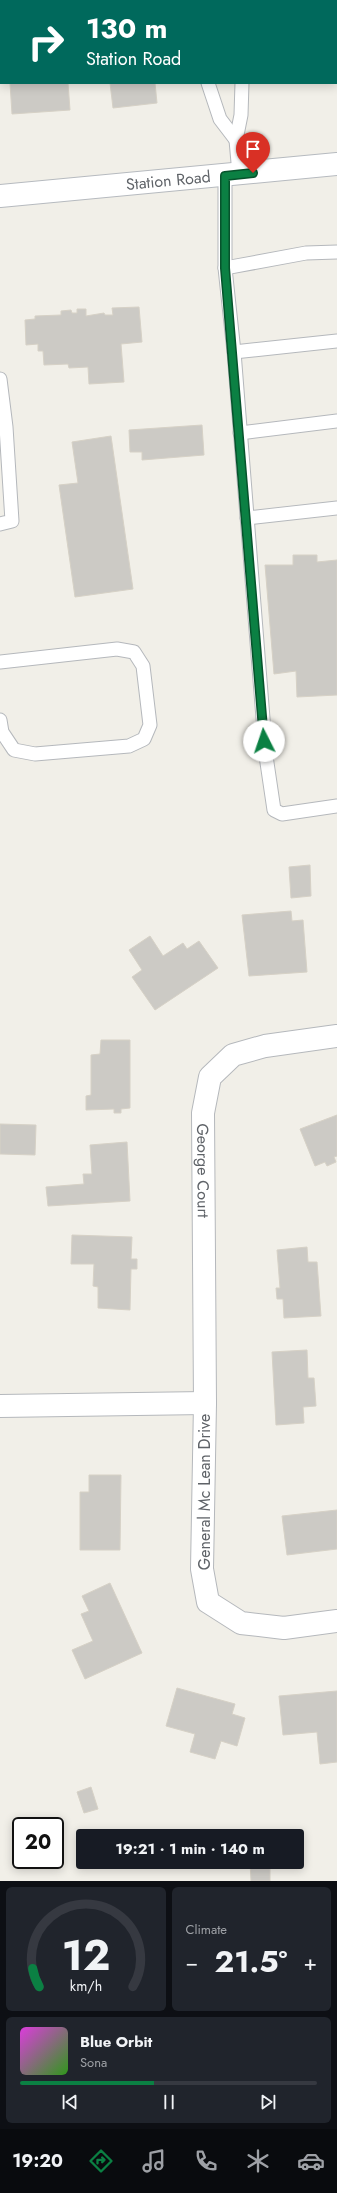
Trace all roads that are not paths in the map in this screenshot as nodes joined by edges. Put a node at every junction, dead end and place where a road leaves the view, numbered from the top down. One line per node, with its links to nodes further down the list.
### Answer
1 (208, 84): 3 (lane)
2 (242, 84): 3 (lane)
3 (236, 140): 5 (lane)
4 (337, 164): 5 (street, Station Road)
5 (232, 175): 6 (street, Station Road); 8 (lane)
6 (0, 196)
7 (337, 252): 8 (lane)
8 (225, 268): 10 (lane)
9 (337, 341): 10 (lane)
10 (234, 352): 13 (lane)
11 (0, 379): 16 (lane)
12 (337, 421): 13 (lane)
13 (240, 433): 15 (lane)
14 (337, 508): 15 (lane)
15 (247, 518): 19 (lane)
16 (0, 524)
17 (0, 662): 18 (lane)
18 (0, 720)
19 (337, 806)
20 (337, 1036): 21 (street, George Court)
21 (205, 1402): 22 (street, General Mc Lean Drive); 23 (street, General Mc Lean Drive)
22 (0, 1406)
23 (337, 1621)

